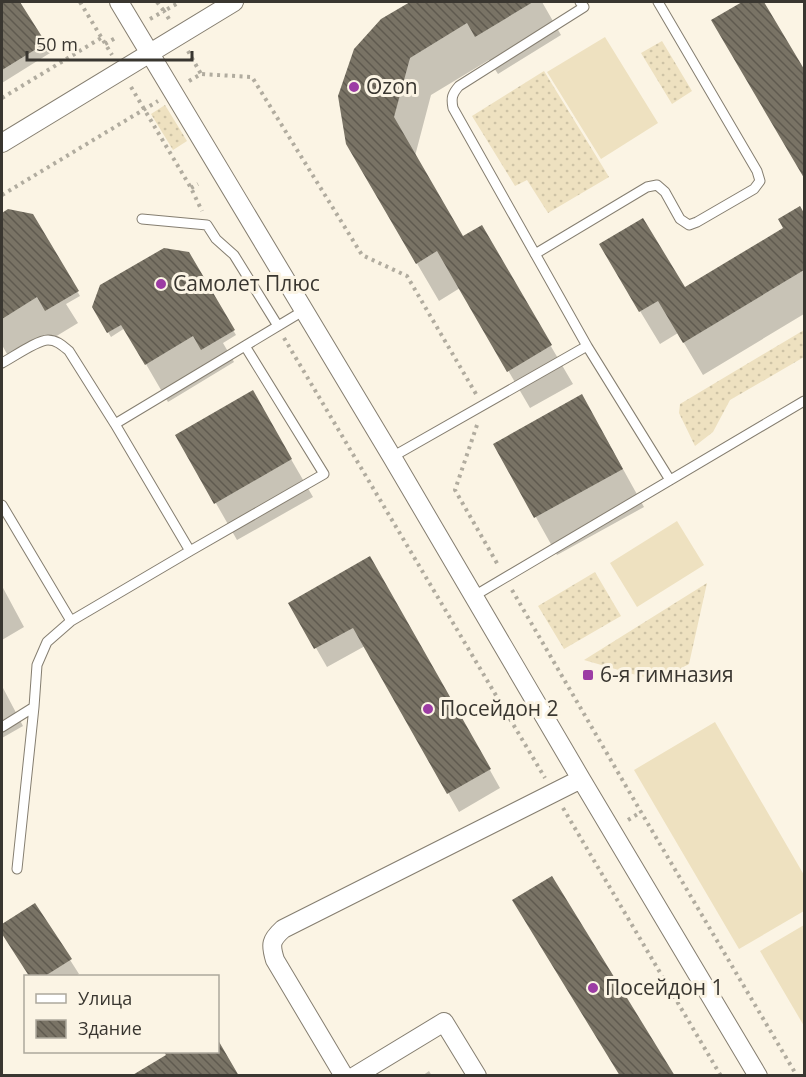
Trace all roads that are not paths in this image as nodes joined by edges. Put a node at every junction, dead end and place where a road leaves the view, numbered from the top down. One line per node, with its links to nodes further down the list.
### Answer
1 (118, 2): 6 (street)
2 (234, 2): 6 (street)
3 (594, 2): 5 (lane)
4 (657, 2): 9 (lane)
5 (582, 4): 9 (lane)
6 (149, 52): 7 (street); 10 (street)
7 (2, 143)
8 (142, 219): 11 (lane)
9 (535, 254): 13 (lane)
10 (303, 311): 11 (lane); 17 (street)
11 (278, 326): 12 (lane)
12 (245, 346): 16 (lane); 20 (lane)
13 (587, 346): 17 (lane); 18 (lane)
14 (2, 363): 16 (lane)
15 (804, 401): 18 (lane)
16 (115, 423): 20 (lane)
17 (392, 457): 21 (street)
18 (670, 480): 21 (lane)
19 (2, 505): 22 (lane)
20 (190, 551): 22 (lane)
21 (474, 596): 25 (street)
22 (71, 621): 23 (lane)
23 (34, 707): 24 (lane); 26 (lane)
24 (2, 727)
25 (580, 779): 27 (street); 30 (street)
26 (17, 869)
27 (344, 1076)
28 (355, 1076): 29 (street)
29 (477, 1076)
30 (758, 1076)

